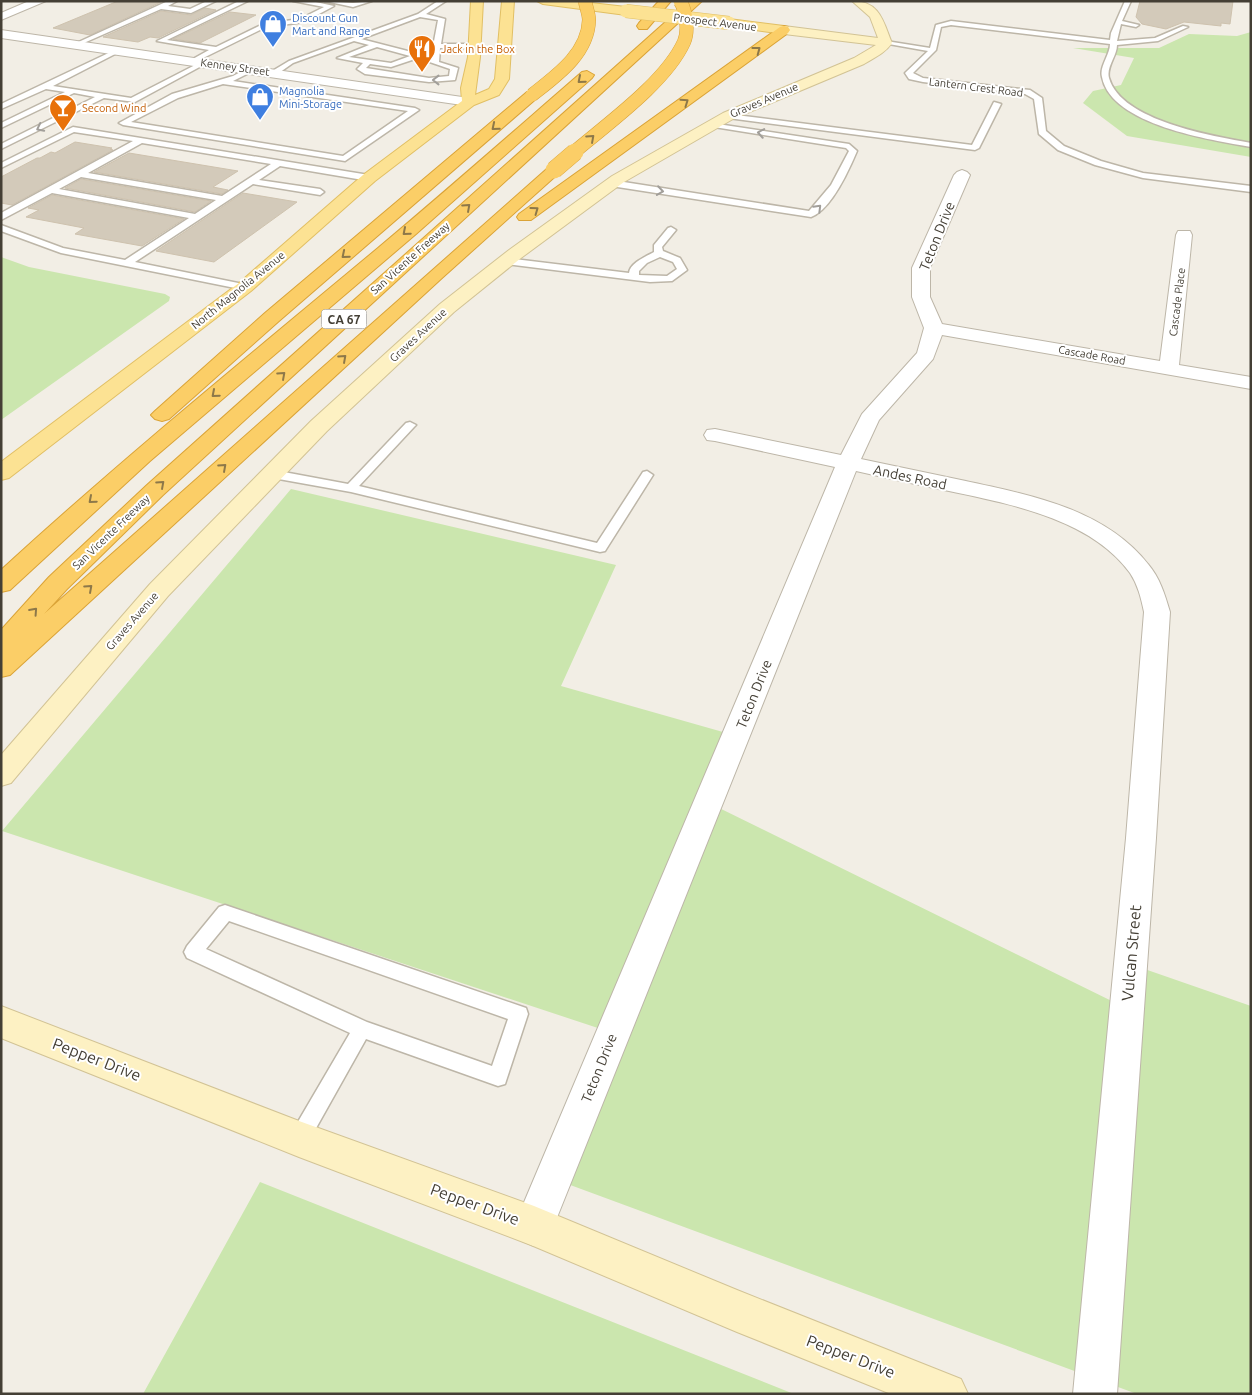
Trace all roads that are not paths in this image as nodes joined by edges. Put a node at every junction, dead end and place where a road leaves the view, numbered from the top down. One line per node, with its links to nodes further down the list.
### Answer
1 (40, 1): 21 (street)
2 (174, 1): 19 (lane)
3 (213, 1): 19 (lane)
4 (245, 1): 38 (lane)
5 (296, 1): 38 (lane)
6 (328, 1): 7 (lane)
7 (369, 1)
8 (443, 1): 20 (lane)
9 (477, 1): 37 (main road)
10 (508, 1): 52 (main road, North Magnolia Avenue)
11 (543, 1): 26 (main road, Prospect Avenue, bridge)
12 (585, 1): 93 (highway, one-way to 93, bridge)
13 (664, 1): 24 (highway)
14 (671, 1): 24 (highway)
15 (680, 1): 79 (highway, one-way to 15, bridge)
16 (696, 1): 95 (highway, San Vicente Freeway / CA 67, one-way to 16)
17 (858, 1): 32 (main road)
18 (1128, 1): 22 (lane)
19 (161, 7): 34 (lane)
20 (420, 15): 30 (lane); 36 (lane)
21 (1, 17)
22 (1119, 22): 23 (lane); 33 (lane)
23 (1136, 25)
24 (643, 26): 31 (highway)
25 (1185, 27): 29 (lane)
26 (784, 30): 32 (main road, Prospect Avenue); 79 (highway, one-way to 26)
27 (1158, 31): 29 (lane)
28 (1, 34): 34 (street, Kenney Street)
29 (1166, 34): 33 (lane)
30 (354, 39): 35 (lane); 47 (lane)
31 (628, 39)
32 (886, 43): 39 (lane); 55 (main road, Graves Avenue)
33 (1115, 43): 39 (lane); 58 (lane)
34 (75, 45): 40 (street, Kenney Street)
35 (376, 45): 41 (lane); 44 (lane)
36 (437, 46): 37 (lane); 42 (lane)
37 (475, 46): 52 (main road)
38 (216, 49): 43 (lane)
39 (933, 50): 67 (lane, Lantern Crest Road)
40 (117, 51): 43 (street, Kenney Street); 49 (lane)
41 (417, 56): 42 (lane); 44 (lane)
42 (434, 60): 44 (lane, one-way to 44)
43 (198, 62): 46 (street, Kenney Street); 51 (lane)
44 (368, 62)
45 (599, 64): 94 (highway, San Vicente Freeway / CA 67, one-way to 94)
46 (250, 70): 47 (street, Kenney Street); 48 (lane)
47 (273, 73): 52 (street, Kenney Street)
48 (224, 82): 48 (lane)
49 (45, 87): 50 (lane); 54 (lane)
50 (72, 91): 51 (lane); 56 (lane)
51 (103, 96): 59 (lane, one-way to 59)
52 (469, 102): 64 (main road, North Magnolia Avenue)
53 (996, 104): 55 (lane)
54 (1, 108)
55 (721, 120): 66 (main road, Graves Avenue); 66 (lane, one-way to 55)
56 (1, 126)
57 (140, 141): 60 (lane); 61 (lane); 62 (lane)
58 (1251, 145)
59 (1, 147)
60 (278, 163): 64 (lane); 65 (lane)
61 (1, 166)
62 (79, 174): 68 (lane); 70 (lane)
63 (962, 175): 82 (street, Teton Drive)
64 (369, 178): 81 (main road, North Magnolia Avenue)
65 (252, 181): 69 (lane); 70 (lane)
66 (611, 183): 77 (main road, Graves Avenue)
67 (1251, 189)
68 (50, 190): 71 (lane); 72 (lane)
69 (320, 192)
70 (223, 199): 72 (lane)
71 (1, 217)
72 (197, 217): 78 (lane)
73 (1, 228): 78 (lane)
74 (671, 230): 76 (lane)
75 (1184, 235): 83 (street, Cascade Place)
76 (659, 253): 80 (lane); 80 (lane)
77 (506, 261): 80 (lane); 89 (main road, Graves Avenue)
78 (127, 263): 81 (lane)
79 (436, 274): 96 (highway, one-way to 79)
80 (634, 278)
81 (245, 287): 88 (main road, North Magnolia Avenue)
82 (934, 328): 83 (street, Cascade Road); 87 (street, Teton Drive)
83 (1169, 368): 84 (street, Cascade Road)
84 (1251, 383)
85 (410, 425): 91 (lane)
86 (715, 435): 87 (street, Andes Road)
87 (848, 463): 92 (street, Andes Road); 101 (street, Teton Drive)
88 (1, 473)
89 (274, 474): 91 (lane); 97 (main road, Graves Avenue)
90 (647, 475): 91 (lane)
91 (351, 488)
92 (1100, 535): 103 (street, Vulcan Street)
93 (1, 572)
94 (1, 584)
95 (1, 647)
96 (1, 668)
97 (1, 775)
98 (1, 1022): 100 (main road, Pepper Drive)
99 (362, 1029): 99 (lane); 100 (lane)
100 (299, 1139): 101 (main road, Pepper Drive)
101 (534, 1226): 102 (main road, Pepper Drive)
102 (946, 1394)
103 (1095, 1394)

